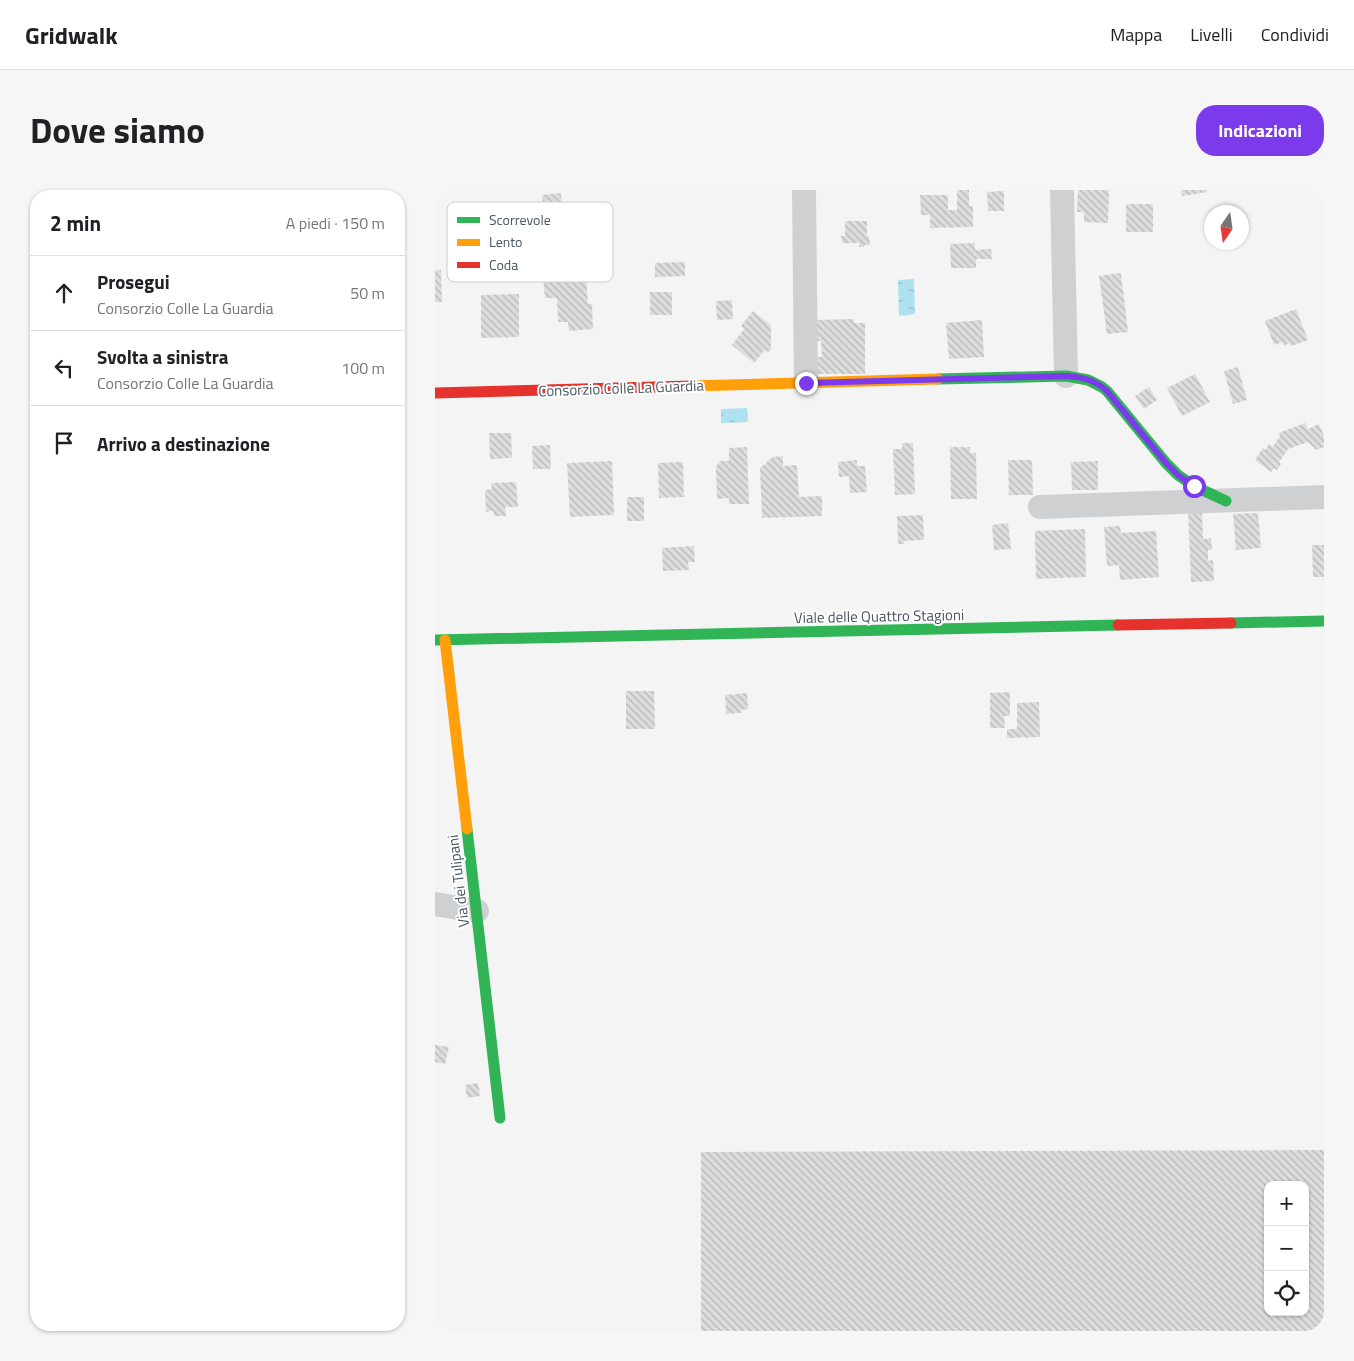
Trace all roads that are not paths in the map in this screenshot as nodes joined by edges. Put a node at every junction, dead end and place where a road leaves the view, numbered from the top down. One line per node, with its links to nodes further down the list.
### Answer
1 (804, 190): 4 (street)
2 (1062, 190): 3 (street)
3 (1066, 376): 4 (street, Consorzio Colle La Guardia); 7 (street, Consorzio Colle La Guardia)
4 (806, 383): 5 (street, Consorzio Colle La Guardia)
5 (435, 393)
6 (1324, 498): 7 (street, Consorzio Colle La Guardia)
7 (1226, 501): 8 (street, Consorzio Colle La Guardia)
8 (1040, 507)
9 (1324, 621): 10 (street, Viale delle Quattro Stagioni)
10 (440, 640): 12 (street, Via dei Tulipani)
11 (435, 904): 12 (street)
12 (477, 911): 13 (street, Via dei Tulipani)
13 (500, 1118)

